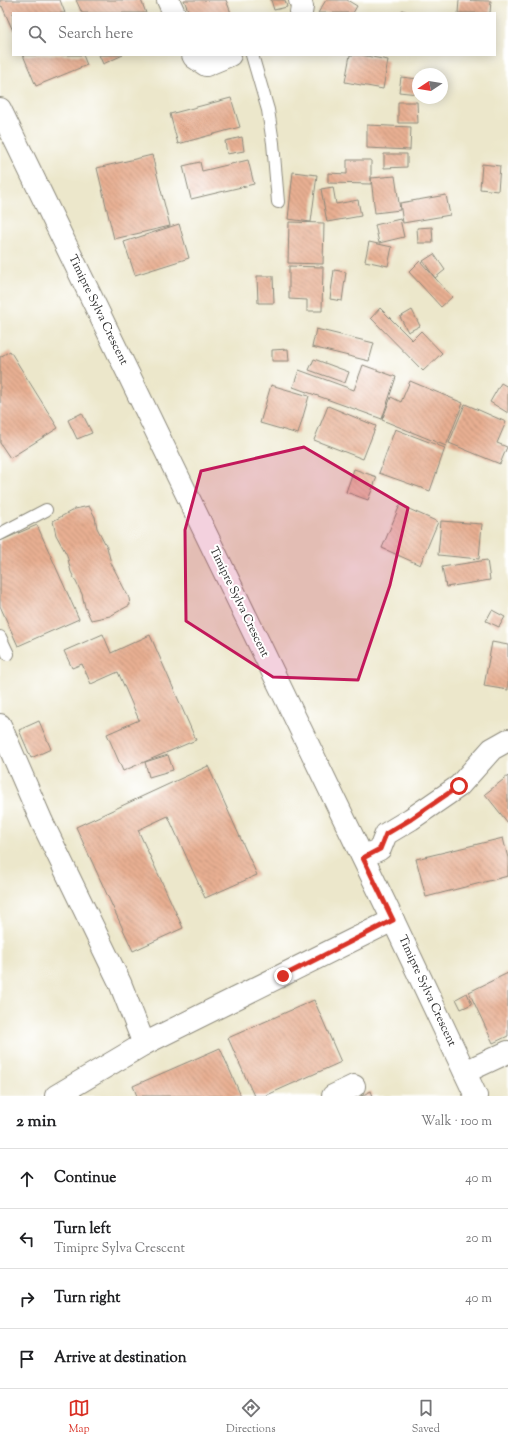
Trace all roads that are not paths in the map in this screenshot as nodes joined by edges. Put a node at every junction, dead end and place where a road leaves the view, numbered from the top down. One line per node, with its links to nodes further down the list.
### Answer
1 (168, 0): 3 (street)
2 (300, 0): 4 (street)
3 (174, 12)
4 (301, 12)
5 (193, 56): 6 (street)
6 (228, 56)
7 (252, 56): 9 (lane)
8 (0, 108): 16 (street, Timipre Sylva Crescent)
9 (278, 202)
10 (46, 510): 11 (lane)
11 (0, 534)
12 (0, 637): 13 (lane)
13 (8, 654)
14 (0, 725): 18 (street)
15 (508, 740): 16 (street)
16 (363, 858): 17 (street, Timipre Sylva Crescent)
17 (393, 920): 18 (street); 20 (street, Timipre Sylva Crescent)
18 (144, 1044): 22 (street)
19 (508, 1052): 20 (street)
20 (465, 1072): 24 (street, Timipre Sylva Crescent)
21 (354, 1086): 23 (street)
22 (56, 1096)
23 (333, 1096)
24 (476, 1096)

